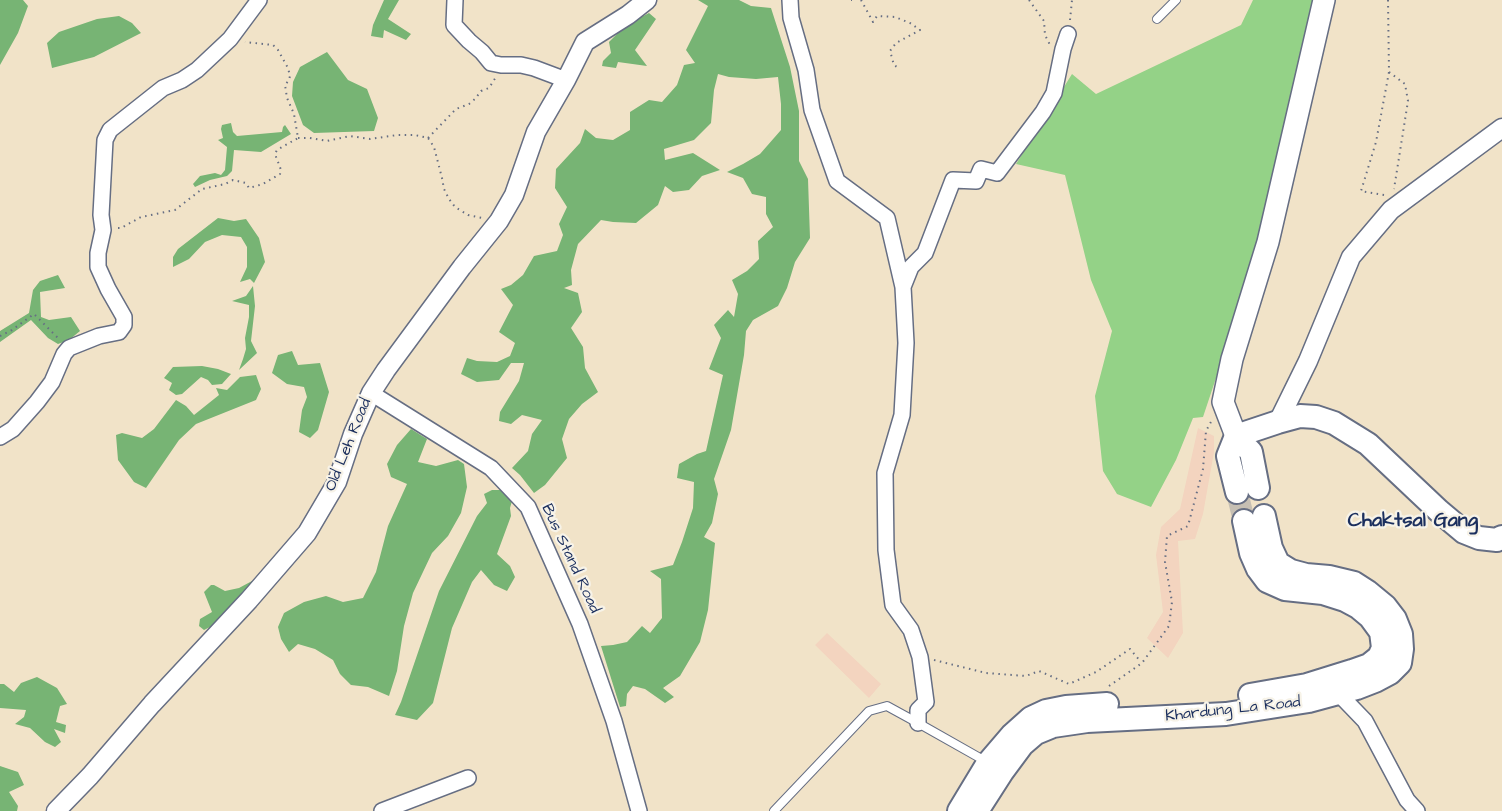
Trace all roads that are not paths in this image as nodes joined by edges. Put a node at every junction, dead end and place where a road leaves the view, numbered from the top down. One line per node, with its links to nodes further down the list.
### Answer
1 (259, 0): 15 (street)
2 (455, 0): 9 (street)
3 (647, 0): 9 (street, Old Leh Road)
4 (790, 0): 11 (street)
5 (1176, 0): 7 (lane)
6 (1324, 0): 14 (main road)
7 (1157, 20)
8 (1068, 34): 11 (street)
9 (566, 80): 12 (street, Old Leh Road)
10 (1502, 128): 13 (street)
11 (903, 286): 19 (street)
12 (371, 393): 22 (street, Old Leh Road); 24 (street, Bus Stand Road)
13 (1278, 422): 14 (main road); 17 (main road)
14 (1236, 436): 16 (main road)
15 (0, 437)
16 (1248, 490)
17 (1502, 537)
18 (1339, 694): 20 (main road, Khardung La Road); 20 (main road, Khardung La Road); 28 (street)
19 (918, 723): 20 (lane); 25 (lane)
20 (995, 767): 26 (main road, Khardung La Road); 27 (main road, Khardung La Road)
21 (468, 778): 23 (street)
22 (56, 811)
23 (382, 811)
24 (639, 811)
25 (774, 811)
26 (959, 811)
27 (977, 811)
28 (1417, 811)

